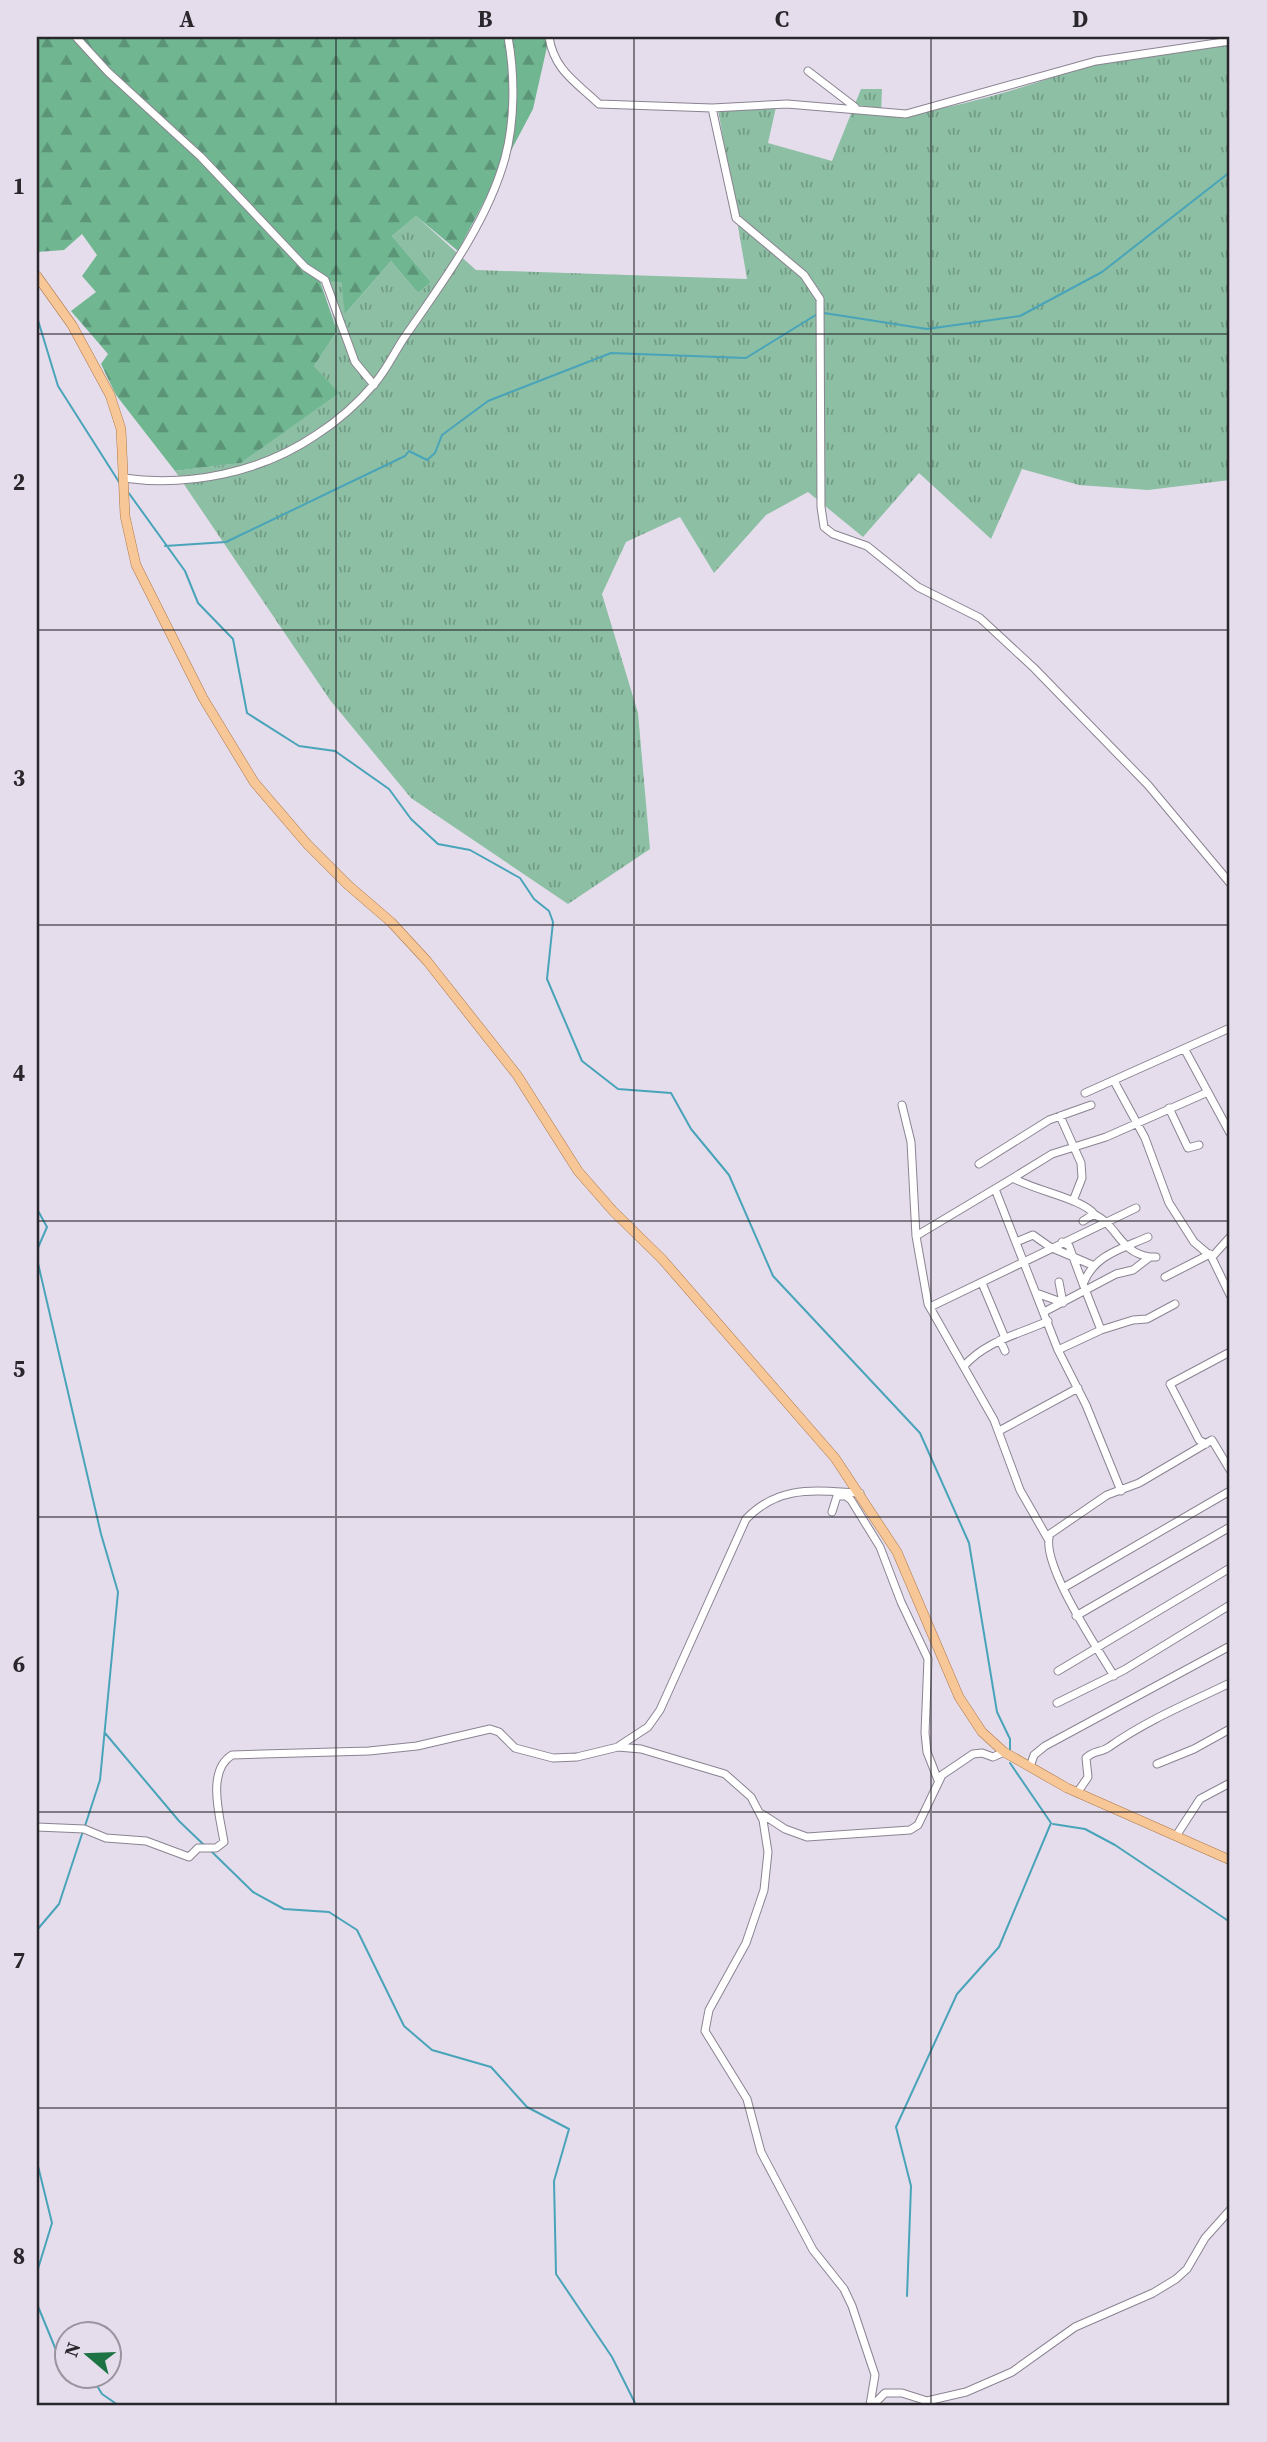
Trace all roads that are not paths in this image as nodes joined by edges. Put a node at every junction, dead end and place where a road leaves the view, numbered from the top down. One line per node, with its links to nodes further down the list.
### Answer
1 (76, 37): 9 (street)
2 (508, 37): 9 (street)
3 (549, 37): 7 (street)
4 (1230, 41): 6 (street)
5 (808, 71): 6 (street)
6 (856, 107): 7 (street)
7 (712, 108): 11 (street)
8 (37, 276): 10 (main road)
9 (374, 385): 10 (street)
10 (123, 478): 69 (main road)
11 (1230, 883)
12 (1230, 1028): 13 (street)
13 (1185, 1050): 14 (street); 15 (street)
14 (1114, 1081): 16 (street); 21 (street)
15 (1208, 1092): 19 (street); 22 (street)
16 (1085, 1093)
17 (902, 1105): 34 (street)
18 (1091, 1105): 20 (street)
19 (1170, 1108): 21 (street); 23 (street)
20 (1060, 1116): 24 (street); 25 (street)
21 (1136, 1122): 24 (street); 40 (street)
22 (1230, 1133)
23 (1199, 1145)
24 (1074, 1146): 26 (street); 28 (street)
25 (979, 1164)
26 (1013, 1178): 27 (street); 28 (street)
27 (995, 1189): 34 (street); 36 (street)
28 (1073, 1201): 30 (street)
29 (1136, 1208): 32 (street)
30 (1094, 1214): 31 (street); 32 (street)
31 (1083, 1221)
32 (1106, 1221): 37 (street); 39 (street)
33 (1230, 1235): 40 (street)
34 (916, 1236): 52 (street)
35 (1148, 1237): 39 (street)
36 (1016, 1242): 38 (street); 42 (street)
37 (1062, 1242): 38 (street); 41 (street)
38 (1050, 1247): 41 (street); 42 (street)
39 (1125, 1248): 43 (street); 47 (street)
40 (1210, 1255): 44 (street); 49 (street)
41 (1074, 1259): 43 (street); 47 (street)
42 (1024, 1260): 46 (street); 48 (street)
43 (1092, 1265): 47 (street)
44 (1165, 1277)
45 (1059, 1282): 50 (street)
46 (982, 1283): 52 (street); 56 (street)
47 (1084, 1288): 50 (street); 55 (street)
48 (1039, 1294): 50 (street); 53 (street)
49 (1230, 1295)
50 (1063, 1303): 53 (street)
51 (1175, 1304): 55 (street)
52 (930, 1307): 60 (street)
53 (1044, 1312): 54 (street)
54 (1048, 1321): 56 (street); 57 (street)
55 (1101, 1330): 57 (street)
56 (1002, 1339): 58 (street); 60 (street)
57 (1058, 1350): 61 (street)
58 (1005, 1352)
59 (1230, 1352): 63 (street)
60 (964, 1366): 62 (street)
61 (1078, 1388): 62 (street); 67 (street)
62 (999, 1431): 72 (street)
63 (1206, 1444): 65 (street); 67 (street)
64 (1230, 1449): 65 (street)
65 (1221, 1454): 66 (street)
66 (1230, 1470)
67 (1121, 1490): 72 (street)
68 (1230, 1490): 74 (street)
69 (860, 1493): 84 (street); 85 (main road)
70 (832, 1512): 88 (street)
71 (1230, 1527): 76 (street)
72 (1048, 1539): 74 (street)
73 (1230, 1568): 78 (street)
74 (1063, 1588): 76 (street)
75 (1230, 1605): 80 (street)
76 (1076, 1616): 78 (street)
77 (1230, 1646): 87 (street)
78 (1097, 1648): 79 (street); 80 (street)
79 (1058, 1671)
80 (1114, 1676): 82 (street)
81 (1230, 1682): 90 (street)
82 (1057, 1703)
83 (1230, 1729): 86 (street)
84 (618, 1747): 91 (street); 92 (street)
85 (1004, 1752): 87 (main road); 88 (street)
86 (1157, 1764)
87 (1030, 1767): 90 (main road)
88 (938, 1780): 91 (street)
89 (1230, 1783): 93 (street)
90 (1077, 1793): 93 (main road)
91 (761, 1814): 96 (street)
92 (37, 1827)
93 (1176, 1836): 94 (main road)
94 (1230, 1860)
95 (1230, 2210): 96 (street)
96 (872, 2405)

